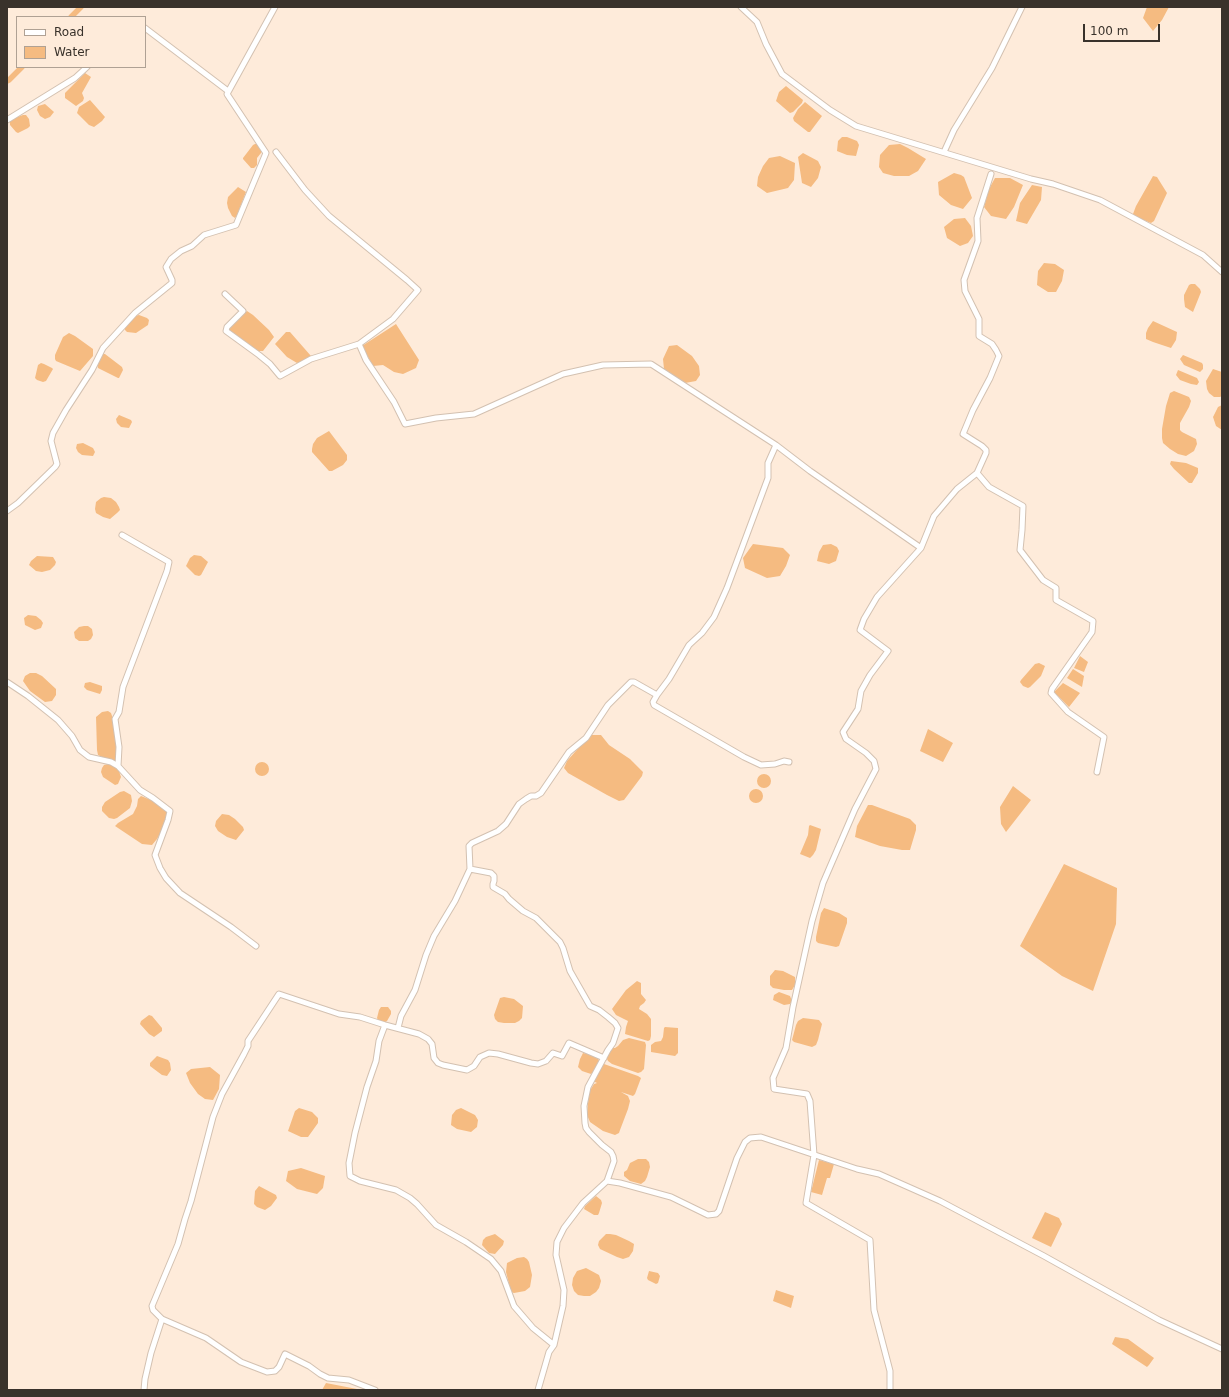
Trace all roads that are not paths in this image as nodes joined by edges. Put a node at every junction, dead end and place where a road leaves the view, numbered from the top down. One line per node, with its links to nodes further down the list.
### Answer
1 (275, 7): 6 (street)
2 (740, 7): 9 (street)
3 (1022, 7): 9 (street)
4 (146, 29): 6 (street)
5 (86, 68): 7 (street)
6 (228, 91): 16 (street)
7 (7, 120)
8 (276, 152): 13 (street)
9 (944, 152): 11 (street)
10 (991, 174): 15 (street)
11 (1222, 272)
12 (225, 294): 13 (street)
13 (359, 344): 14 (street)
14 (776, 445): 18 (street); 20 (street)
15 (977, 473): 18 (street); 23 (street)
16 (7, 511)
17 (122, 535): 22 (street)
18 (921, 548): 29 (street)
19 (7, 682): 22 (street)
20 (657, 696): 21 (street); 24 (street)
21 (789, 762)
22 (118, 766): 25 (street)
23 (1097, 772)
24 (470, 869): 27 (street); 28 (street)
25 (256, 946)
26 (385, 1025): 27 (street); 31 (street); 32 (street)
27 (398, 1028): 28 (street)
28 (604, 1058): 30 (street)
29 (814, 1155): 30 (street); 33 (street); 37 (street)
30 (607, 1181): 32 (street)
31 (162, 1319): 34 (street); 35 (street)
32 (554, 1345): 36 (street)
33 (1222, 1350)
34 (144, 1390)
35 (374, 1390)
36 (538, 1390)
37 (890, 1390)

